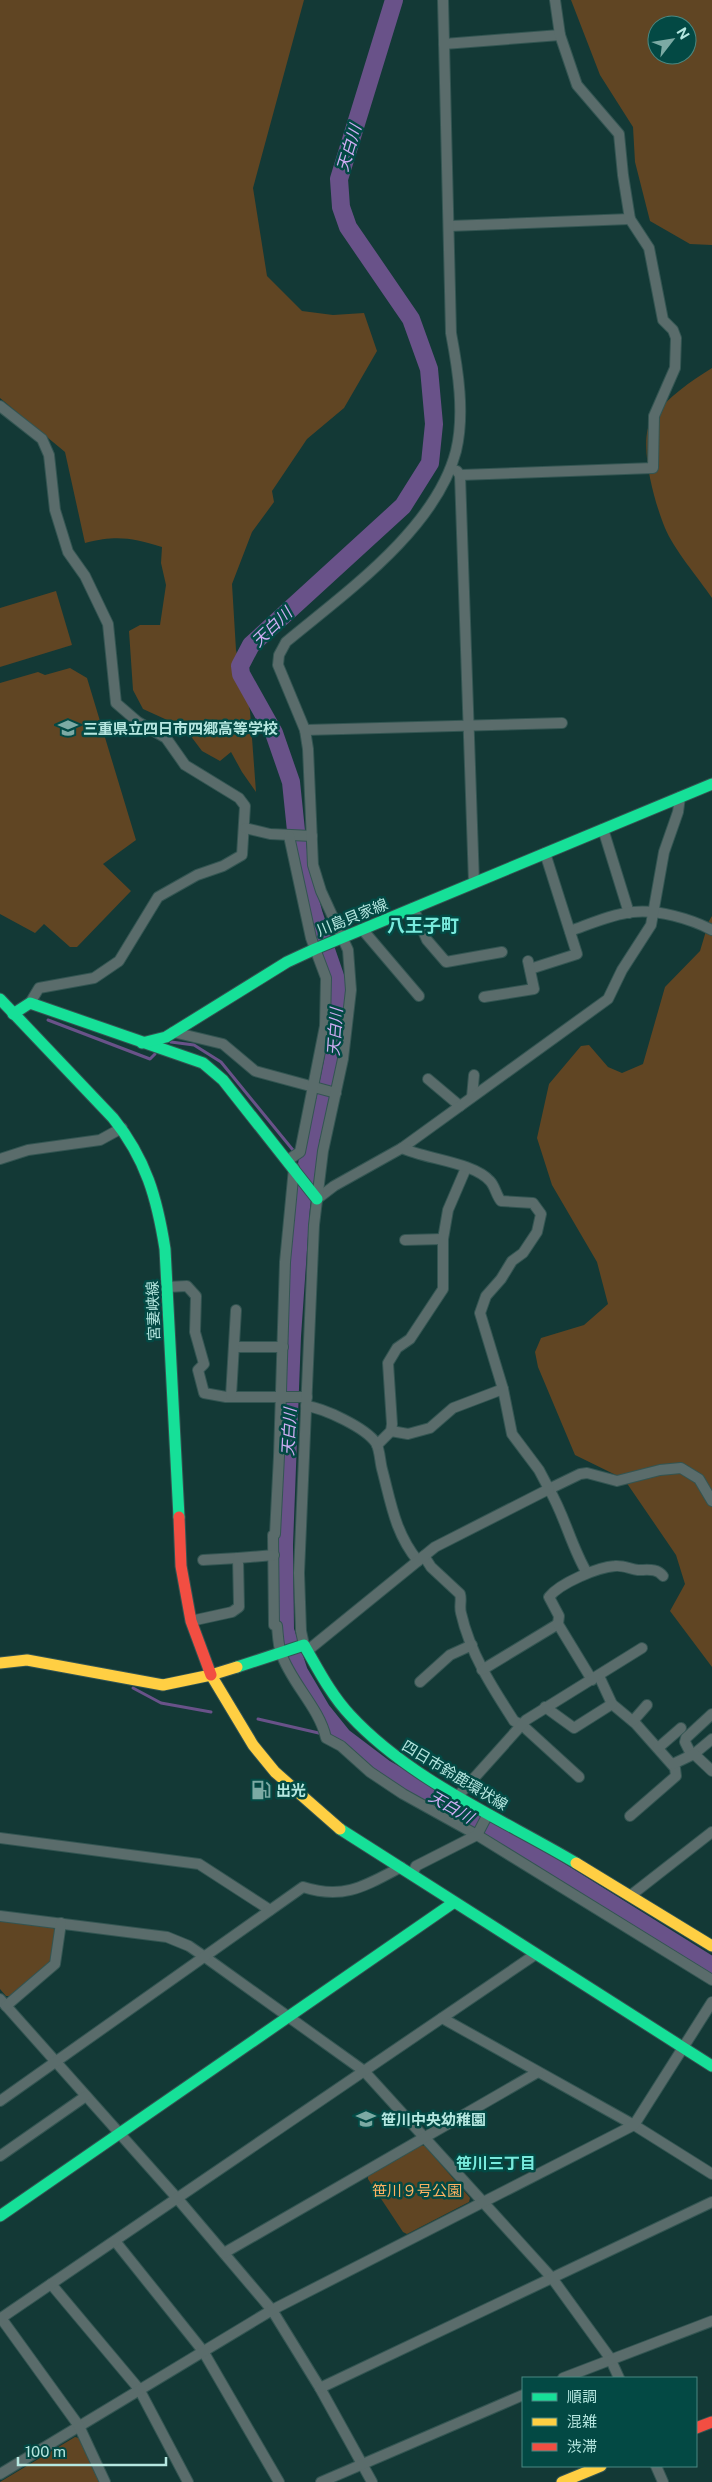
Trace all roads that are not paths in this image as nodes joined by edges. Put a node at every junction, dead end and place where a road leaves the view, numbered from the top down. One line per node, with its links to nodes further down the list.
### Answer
1 (443, 0): 4 (street)
2 (555, 0): 3 (street)
3 (560, 35): 4 (street); 5 (street)
4 (444, 44): 6 (street)
5 (630, 219): 6 (street); 9 (street)
6 (449, 226): 8 (street)
7 (0, 406): 15 (street)
8 (452, 464): 9 (street); 12 (street)
9 (460, 474): 11 (street)
10 (562, 723): 11 (street)
11 (469, 725): 12 (street); 20 (street)
12 (305, 730): 18 (street)
13 (712, 784): 14 (main road, 川島貝家線)
14 (680, 797): 16 (main road, 川島貝家線); 22 (street)
15 (245, 828): 17 (street); 33 (street)
16 (603, 829): 19 (main road, 川島貝家線); 23 (street)
17 (289, 836): 18 (street); 28 (street)
18 (312, 836): 27 (street)
19 (545, 853): 20 (main road, 川島貝家線); 26 (street)
20 (474, 883): 21 (main road, 川島貝家線)
21 (413, 908): 24 (main road, 川島貝家線); 29 (street)
22 (654, 912): 23 (street); 25 (street); 41 (street)
23 (629, 913): 26 (street)
24 (362, 929): 27 (main road, 川島貝家線); 30 (street)
25 (712, 930)
26 (570, 931): 31 (street)
27 (344, 937): 28 (main road, 川島貝家線); 40 (street)
28 (315, 949): 35 (main road, 川島貝家線); 39 (street)
29 (502, 952)
30 (419, 996)
31 (484, 997)
32 (0, 1000): 34 (main road, 宮妻峡線)
33 (30, 1003): 34 (main road); 36 (main road)
34 (13, 1014): 43 (main road, 宮妻峡線)
35 (173, 1032): 36 (main road, 川島貝家線); 39 (street)
36 (142, 1043): 46 (main road)
37 (474, 1075): 41 (street)
38 (428, 1079): 42 (street)
39 (312, 1086): 40 (street); 46 (street)
40 (335, 1093): 48 (street)
41 (472, 1097): 42 (street)
42 (460, 1106): 44 (street)
43 (122, 1128): 45 (street); 51 (main road, 宮妻峡線)
44 (402, 1148): 47 (street); 48 (street)
45 (0, 1159)
46 (293, 1160): 48 (main road); 54 (street)
47 (466, 1168): 49 (street); 55 (street)
48 (317, 1199): 58 (street)
49 (443, 1239): 50 (street); 59 (street)
50 (405, 1240)
51 (168, 1287): 56 (street); 70 (main road, 宮妻峡線)
52 (236, 1310): 53 (street)
53 (234, 1346): 54 (street); 56 (street)
54 (282, 1346): 57 (street)
55 (503, 1389): 59 (street); 62 (street)
56 (231, 1396): 57 (street)
57 (281, 1396): 58 (street); 64 (street)
58 (305, 1400): 60 (street); 73 (street)
59 (391, 1431): 60 (street)
60 (377, 1445): 66 (street)
61 (707, 1484): 62 (street); 63 (street)
62 (549, 1489): 66 (street); 68 (street)
63 (712, 1501)
64 (274, 1555): 65 (street); 75 (street)
65 (238, 1558): 67 (street); 70 (street)
66 (421, 1558): 72 (street); 73 (street)
67 (203, 1560)
68 (587, 1573): 69 (street); 71 (street)
69 (663, 1576)
70 (191, 1621): 78 (main road, 宮妻峡線)
71 (558, 1624): 77 (street); 79 (street)
72 (472, 1645): 77 (street); 80 (street)
73 (306, 1648): 75 (main road); 94 (main road, 四日市鈴鹿環状線)
74 (642, 1648): 79 (street)
75 (282, 1653): 78 (main road); 98 (street)
76 (0, 1663): 78 (main road)
77 (482, 1670): 86 (street)
78 (211, 1676): 100 (main road, 宮妻峡線)
79 (596, 1678): 81 (street); 83 (street)
80 (420, 1682)
81 (612, 1704): 83 (street); 85 (street)
82 (647, 1705): 85 (street)
83 (544, 1708): 86 (street)
84 (712, 1714): 90 (street)
85 (632, 1721): 89 (street)
86 (522, 1725): 93 (street); 94 (street)
87 (681, 1728): 89 (street)
88 (712, 1739): 90 (street)
89 (658, 1748): 91 (street)
90 (692, 1754): 91 (street); 92 (street)
91 (673, 1764): 96 (street)
92 (712, 1771)
93 (579, 1776)
94 (458, 1796): 95 (main road, 四日市鈴鹿環状線)
95 (488, 1814): 98 (street); 102 (main road, 四日市鈴鹿環状線)
96 (630, 1816)
97 (712, 1832): 102 (street)
98 (477, 1835): 101 (street); 110 (street)
99 (0, 1838): 104 (street)
100 (401, 1867): 101 (main road, 宮妻峡線); 104 (street)
101 (412, 1875): 103 (main road, 宮妻峡線)
102 (630, 1896): 107 (main road, 四日市鈴鹿環状線)
103 (453, 1902): 108 (main road, 宮妻峡線); 113 (main road)
104 (270, 1910): 109 (street)
105 (0, 1916): 106 (street)
106 (61, 1924): 109 (street); 111 (street)
107 (712, 1946)
108 (536, 1954): 114 (street); 115 (main road, 宮妻峡線)
109 (205, 1957): 113 (street); 116 (street)
110 (712, 1980)
111 (3, 2002): 116 (street)
112 (712, 2002): 115 (street)
113 (287, 2016): 118 (street); 123 (main road)
114 (442, 2018): 118 (street); 119 (street)
115 (684, 2048): 117 (main road, 宮妻峡線); 122 (street)
116 (57, 2062): 120 (street); 121 (street)
117 (712, 2066)
118 (364, 2071): 124 (street); 127 (street)
119 (538, 2072): 122 (street); 124 (street)
120 (86, 2096): 123 (street); 125 (street)
121 (0, 2101)
122 (634, 2125): 126 (street); 128 (street)
123 (119, 2134): 127 (street); 130 (main road)
124 (425, 2138): 128 (street); 132 (street)
125 (0, 2156)
126 (712, 2174)
127 (177, 2198): 131 (street); 132 (street)
128 (483, 2202): 133 (street); 135 (street)
129 (712, 2202): 133 (street)
130 (0, 2216)
131 (114, 2241): 134 (street); 137 (street)
132 (224, 2252): 135 (street)
133 (552, 2278): 138 (street); 141 (street)
134 (51, 2284): 142 (street); 145 (street)
135 (272, 2310): 137 (street); 141 (street)
136 (712, 2321): 138 (street)
137 (203, 2351): 142 (street); 153 (street)
138 (610, 2358): 139 (street); 140 (street)
139 (565, 2377)
140 (619, 2377)
141 (320, 2388): 147 (street)
142 (139, 2389): 145 (street); 152 (street)
143 (522, 2395): 147 (street)
144 (712, 2422): 146 (main road)
145 (79, 2426): 150 (street); 151 (street)
146 (697, 2428)
147 (363, 2463): 154 (street); 155 (street)
148 (599, 2467): 156 (main road)
149 (656, 2467): 157 (street)
150 (0, 2474)
151 (105, 2482)
152 (188, 2482)
153 (279, 2482)
154 (321, 2482)
155 (372, 2482)
156 (562, 2482)
157 (663, 2482)

